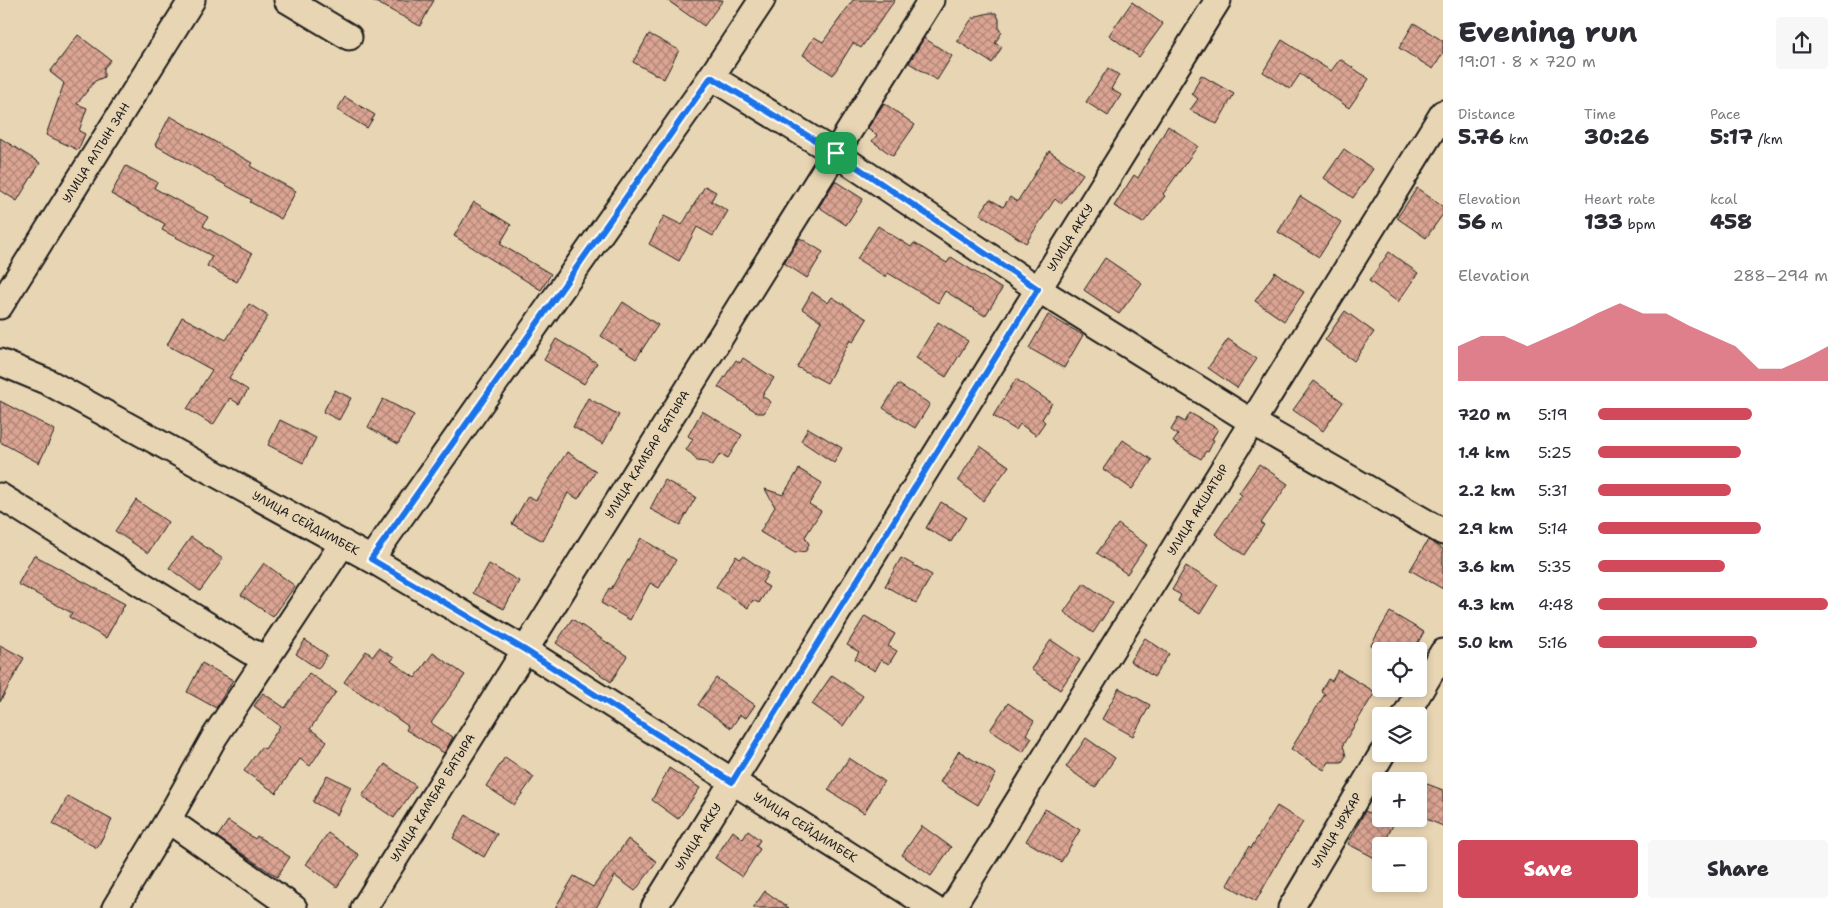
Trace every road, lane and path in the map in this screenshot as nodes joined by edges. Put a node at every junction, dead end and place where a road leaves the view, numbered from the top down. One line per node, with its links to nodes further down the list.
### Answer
1 (192, 0): 11 (street, УЛИЦА АЛТЫН ЗАН)
2 (287, 0): 6 (street)
3 (762, 0): 7 (street)
4 (931, 0): 9 (street, УЛИЦА КАМБАР БАТЫРА)
5 (1218, 0): 10 (street, УЛИЦА АККУ)
6 (349, 37)
7 (711, 77): 9 (street); 17 (street)
8 (1443, 112): 13 (street, УЛИЦА АКШАТЫР)
9 (836, 153): 10 (street); 18 (street, УЛИЦА КАМБАР БАТЫРА)
10 (1038, 289): 13 (street); 23 (street, УЛИЦА АККУ)
11 (0, 306)
12 (0, 362): 16 (street, УЛИЦА СЕЙДИМБЕК)
13 (1252, 422): 15 (street); 30 (street, УЛИЦА АКШАТЫР)
14 (0, 496): 20 (street)
15 (1443, 532)
16 (343, 543): 17 (street, УЛИЦА СЕЙДИМБЕК); 20 (street)
17 (371, 559): 18 (street, УЛИЦА СЕЙДИМБЕК)
18 (525, 650): 23 (street, УЛИЦА СЕЙДИМБЕК); 27 (street, УЛИЦА КАМБАР БАТЫРА)
19 (1443, 652): 21 (street)
20 (266, 658): 24 (street)
21 (1410, 707)
22 (1377, 762): 31 (street, УЛИЦА УРЖАР)
23 (732, 782): 28 (street, УЛИЦА АККУ); 29 (street, УЛИЦА СЕЙДИМБЕК)
24 (168, 820): 25 (street); 26 (street)
25 (115, 908)
26 (294, 908)
27 (364, 908)
28 (654, 908)
29 (933, 908)
30 (952, 908)
31 (1291, 908)

